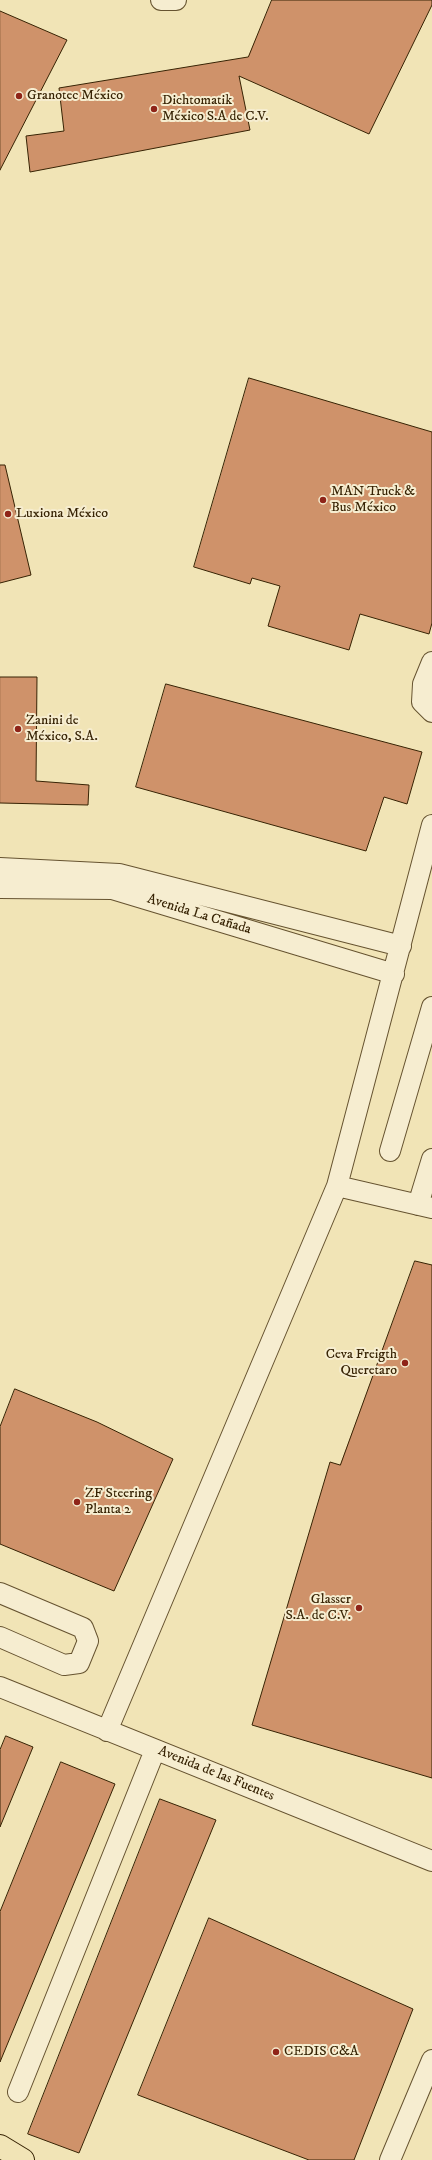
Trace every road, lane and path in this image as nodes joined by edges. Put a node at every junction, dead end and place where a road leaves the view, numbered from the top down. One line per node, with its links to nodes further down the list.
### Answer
1 (161, 0): 2 (street)
2 (176, 0)
3 (432, 662): 4 (street)
4 (432, 712)
5 (432, 825): 8 (street)
6 (0, 868): 8 (street)
7 (0, 888): 9 (street, Avenida La Cañada)
8 (401, 946): 9 (street)
9 (394, 974): 14 (street)
10 (432, 1007): 11 (street)
11 (424, 1063): 12 (street)
12 (390, 1151)
13 (432, 1159): 15 (street)
14 (337, 1186): 15 (street); 19 (street)
15 (425, 1206)
16 (0, 1593): 17 (street)
17 (0, 1637)
18 (0, 1688): 19 (street, Avenida de las Fuentes)
19 (108, 1731): 20 (street, Avenida de las Fuentes)
20 (154, 1750): 21 (street, Avenida de las Fuentes); 23 (street)
21 (432, 1861)
22 (432, 2060): 26 (street)
23 (18, 2092)
24 (0, 2146): 25 (highway)
25 (23, 2160)
26 (390, 2160)

